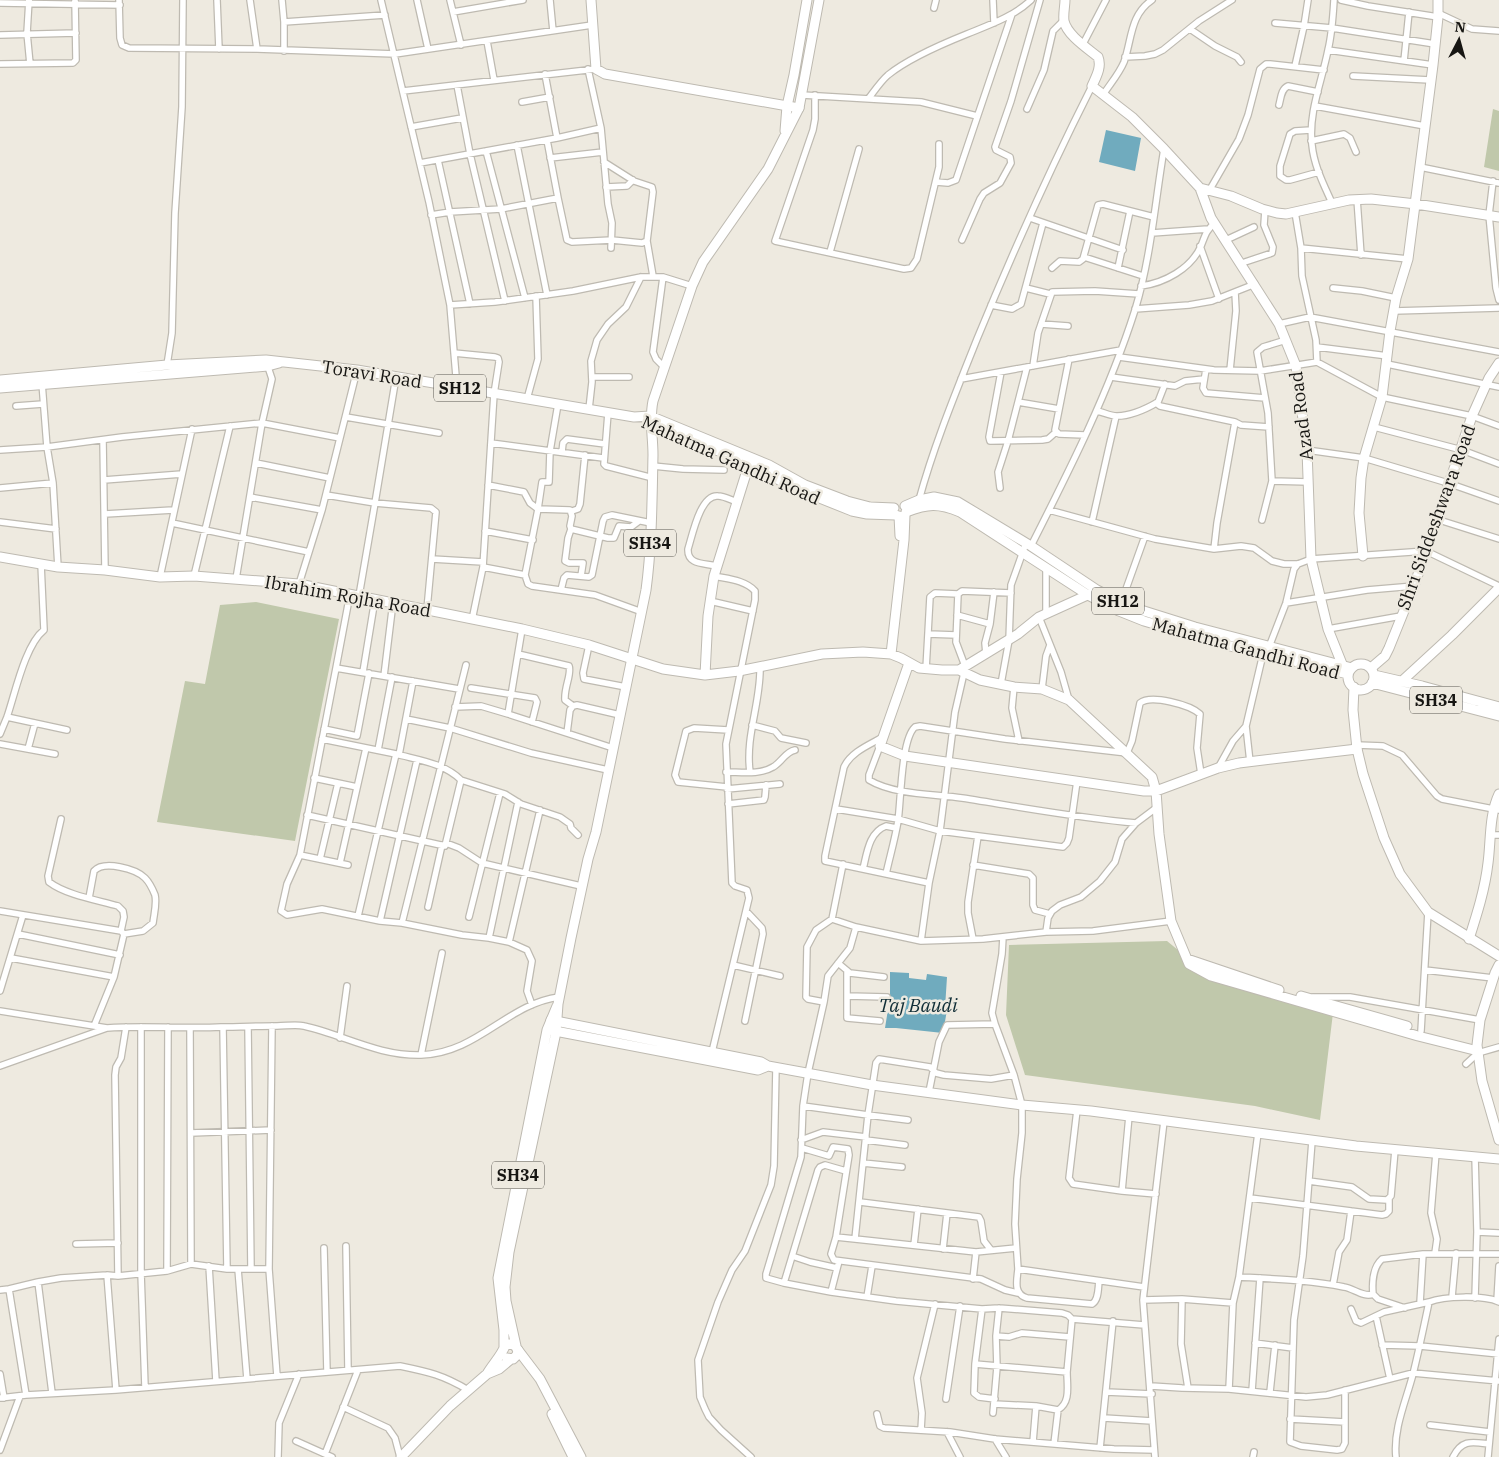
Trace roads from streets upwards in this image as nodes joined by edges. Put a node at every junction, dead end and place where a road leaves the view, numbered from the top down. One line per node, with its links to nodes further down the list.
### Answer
1 (183, 0): 53 (street)
2 (217, 0): 54 (street)
3 (250, 0): 55 (street)
4 (282, 0): 36 (street)
5 (381, 0): 33 (street)
6 (417, 0): 56 (street)
7 (450, 0): 30 (street)
8 (523, 0): 30 (street)
9 (550, 0): 43 (street)
10 (591, 0): 39 (street)
11 (807, 0): 84 (street)
12 (819, 0): 77 (street)
13 (936, 0): 29 (street)
14 (993, 0): 37 (street)
15 (1031, 0): 32 (street)
16 (1040, 0): 139 (street)
17 (1106, 0): 50 (street)
18 (1152, 0): 60 (street)
19 (1231, 0): 42 (street)
20 (1308, 0): 40 (street)
21 (1334, 0): 41 (street)
22 (1341, 0): 31 (street)
23 (1438, 0): 34 (street)
24 (29, 2): 25 (street); 28 (street); 45 (street)
25 (75, 2): 26 (street); 46 (street)
26 (120, 2): 53 (street)
27 (1067, 2): 35 (street)
28 (0, 3)
29 (934, 8)
30 (453, 12): 52 (street)
31 (1409, 12): 34 (street); 48 (street)
32 (1012, 14): 37 (street); 88 (street)
33 (385, 15): 36 (street); 59 (street)
34 (1438, 15): 44 (street); 51 (street)
35 (1064, 20): 50 (street); 87 (street)
36 (284, 22): 58 (street)
37 (994, 23): 81 (street)
38 (1275, 23): 40 (street)
39 (592, 26): 43 (street); 67 (street)
40 (1304, 26): 41 (street); 66 (street)
41 (1332, 28): 48 (street); 57 (street)
42 (1190, 29): 60 (street); 62 (street)
43 (553, 31): 49 (street)
44 (1499, 31)
45 (28, 33): 46 (street); 47 (street); 64 (street)
46 (76, 33): 64 (street)
47 (0, 35)
48 (1406, 39): 51 (street); 61 (street)
49 (487, 41): 52 (street); 71 (street)
50 (1083, 44): 74 (street)
51 (1435, 44): 65 (street)
52 (462, 45): 56 (street)
53 (182, 49): 54 (street); 194 (street)
54 (219, 49): 55 (street)
55 (257, 49): 58 (street)
56 (428, 49): 59 (street)
57 (1328, 50): 61 (street); 68 (street)
58 (284, 51): 59 (street)
59 (395, 54): 75 (street)
60 (1125, 57): 79 (street)
61 (1404, 61): 65 (street)
62 (1241, 62)
63 (0, 64): 64 (street)
64 (30, 64)
65 (1433, 65): 72 (street)
66 (1295, 66): 68 (street); 116 (street)
67 (592, 69): 69 (street); 84 (street); 92 (street)
68 (1324, 70): 76 (street)
69 (545, 74): 71 (street); 80 (street)
70 (1353, 76): 72 (street)
71 (494, 80): 73 (street)
72 (1430, 80): 90 (street)
73 (457, 85): 75 (street); 89 (street)
74 (1092, 86): 79 (street); 132 (street)
75 (403, 91): 91 (street)
76 (1318, 92): 83 (street); 85 (street)
77 (802, 95): 78 (street); 86 (street)
78 (815, 95): 81 (street); 146 (street)
79 (1103, 95): 101 (street)
80 (550, 97): 82 (street); 95 (street)
81 (869, 98): 88 (street)
82 (522, 102)
83 (1279, 105)
84 (786, 106): 86 (street); 94 (street)
85 (1315, 106): 90 (street); 93 (street)
86 (799, 108): 94 (street)
87 (1027, 109)
88 (977, 116): 113 (street)
89 (462, 118): 91 (street); 105 (street)
90 (1424, 126): 110 (street)
91 (411, 127): 109 (street)
92 (601, 128): 95 (street); 103 (street)
93 (1311, 130): 97 (street); 111 (street)
94 (785, 134): 158 (street)
95 (557, 138): 96 (street)
96 (547, 140): 99 (street); 106 (street)
97 (1311, 141): 104 (street); 111 (street)
98 (939, 144): 113 (street)
99 (517, 145): 102 (street); 121 (street)
100 (859, 149): 146 (street)
101 (1164, 149): 116 (street); 130 (street)
102 (486, 151): 105 (street); 122 (street)
103 (604, 152): 106 (street); 108 (street)
104 (1356, 152)
105 (470, 154): 107 (street); 123 (street)
106 (550, 158): 117 (street)
107 (438, 160): 109 (street); 126 (street)
108 (604, 162): 112 (street); 115 (street)
109 (420, 163): 128 (street)
110 (1420, 167): 114 (street); 120 (street)
111 (1319, 172): 119 (street)
112 (633, 180): 115 (street); 141 (street)
113 (936, 182): 146 (street)
114 (1496, 182): 129 (street)
115 (606, 187): 138 (street)
116 (1204, 189): 124 (street); 134 (street, Azad Road)
117 (558, 198): 121 (street); 138 (street)
118 (1357, 199): 119 (street); 120 (street); 147 (street)
119 (1332, 203): 127 (street)
120 (1416, 204): 129 (street); 149 (street)
121 (529, 205): 122 (street); 165 (street)
122 (501, 209): 123 (street); 167 (street)
123 (484, 210): 126 (street); 170 (street)
124 (1265, 210): 127 (street); 150 (street)
125 (1130, 211): 130 (street); 137 (street); 145 (street)
126 (450, 212): 128 (street); 172 (street)
127 (1295, 212): 144 (street)
128 (431, 215): 174 (street)
129 (1489, 215): 131 (street); 171 (street)
130 (1154, 217): 136 (street)
131 (1499, 217)
132 (1030, 218): 133 (street); 173 (street)
133 (1042, 223): 137 (street); 160 (street)
134 (1211, 226): 136 (street); 140 (street, Azad Road); 142 (street)
135 (1254, 227): 140 (street)
136 (1152, 233): 155 (street)
137 (1089, 238): 145 (street); 148 (street)
138 (612, 240): 141 (street); 143 (street)
139 (962, 240)
140 (1226, 240): 150 (street, Azad Road)
141 (647, 241): 154 (street)
142 (1200, 246): 159 (street); 169 (street)
143 (611, 248)
144 (1301, 248): 147 (street); 178 (street)
145 (1122, 250): 152 (street)
146 (830, 252)
147 (1361, 254): 149 (street)
148 (1084, 257): 151 (street); 152 (street)
149 (1408, 259): 168 (street)
150 (1242, 263): 157 (street, Azad Road)
151 (1052, 268)
152 (1118, 268): 155 (street)
153 (641, 276): 154 (street); 165 (street); 204 (street)
154 (653, 276): 156 (street)
155 (1143, 276): 159 (street)
156 (663, 277): 158 (street); 195 (street)
157 (1255, 284): 162 (street); 180 (street, Azad Road)
158 (692, 286): 195 (street)
159 (1141, 286): 164 (street)
160 (1026, 288): 163 (street); 173 (street)
161 (1333, 288): 168 (street)
162 (1235, 292): 169 (street); 200 (street)
163 (1050, 294): 164 (street); 179 (street)
164 (1139, 294): 176 (street)
165 (547, 295): 166 (street)
166 (536, 296): 167 (street); 219 (street)
167 (524, 298): 170 (street)
168 (1396, 298): 177 (street)
169 (1219, 299): 176 (street)
170 (505, 300): 172 (street)
171 (1499, 300)
172 (470, 304): 174 (street)
173 (991, 305): 207 (street)
174 (450, 306): 187 (street)
175 (1499, 308): 177 (street)
176 (1135, 309): 185 (street)
177 (1394, 311): 182 (street)
178 (1310, 317): 180 (street); 182 (street); 184 (street)
179 (1040, 324): 181 (street); 197 (street)
180 (1279, 324): 183 (street, Azad Road)
181 (1068, 326)
182 (1390, 331): 186 (street); 190 (street)
183 (1286, 340): 196 (street, Azad Road); 201 (street)
184 (1317, 347): 190 (street); 191 (street)
185 (1121, 350): 188 (street); 189 (street)
186 (1499, 352)
187 (454, 354): 215 (street); 216 (street)
188 (1119, 357): 198 (street); 206 (street)
189 (1069, 359): 197 (street); 226 (street)
190 (1387, 360): 212 (street); 217 (street)
191 (1317, 362): 196 (street); 217 (street)
192 (267, 363): 194 (street, Toravi Road / SH12); 199 (street, Toravi Road / SH12); 210 (street, Toravi Road / SH12); 235 (street)
193 (1499, 363): 212 (street, Shri Siddeshwara Road)
194 (167, 365): 210 (street, Toravi Road / SH12)
195 (664, 366): 233 (street)
196 (1296, 366): 201 (street); 252 (street, Azad Road)
197 (1030, 367): 202 (street); 220 (street)
198 (1206, 368): 200 (street); 208 (street)
199 (357, 370): 203 (street, Toravi Road / SH12); 231 (street)
200 (1230, 370): 201 (street)
201 (1260, 371): 218 (street)
202 (1001, 372): 207 (street); 247 (street)
203 (396, 377): 215 (street, Toravi Road / SH12); 236 (street)
204 (592, 377): 205 (street); 225 (street)
205 (629, 377)
206 (1111, 377): 211 (street); 227 (street)
207 (961, 379): 277 (street)
208 (1204, 379): 211 (street); 218 (street)
209 (0, 380): 210 (street, Toravi Road / SH12)
210 (42, 380): 214 (street, Toravi Road / SH12); 222 (street)
211 (1165, 384): 221 (street)
212 (1487, 384): 213 (street); 230 (street, Shri Siddeshwara Road)
213 (1499, 387)
214 (0, 388)
215 (457, 388): 216 (street, Toravi Road / SH12)
216 (494, 394): 219 (street, Toravi Road / SH12); 248 (street)
217 (1382, 397): 230 (street); 240 (street)
218 (1265, 398): 239 (street)
219 (527, 399): 223 (street, Toravi Road / SH12)
220 (1018, 402): 226 (street); 247 (street)
221 (1156, 403): 229 (street); 234 (street)
222 (43, 404): 224 (street); 250 (street)
223 (558, 404): 225 (street, Toravi Road / SH12); 254 (street)
224 (16, 406)
225 (589, 409): 228 (street, Toravi Road / SH12)
226 (1059, 409): 242 (street)
227 (1097, 411): 229 (street); 244 (street)
228 (608, 412): 232 (street, Toravi Road / SH12); 249 (street)
229 (1116, 416): 292 (street)
230 (1472, 416): 238 (street); 253 (street, Shri Siddeshwara Road)
231 (346, 417): 236 (street); 245 (street)
232 (634, 417): 233 (street, Mahatma Gandhi Road / SH12)
233 (650, 420): 260 (street, Mahatma Gandhi Road / SH12); 262 (street, SH34); 286 (street, Mahatma Gandhi Road / SH12)
234 (1235, 422): 239 (street); 305 (street)
235 (262, 423): 237 (street); 245 (street); 259 (street)
236 (388, 425): 243 (street); 280 (street)
237 (230, 426): 241 (street); 297 (street)
238 (1499, 426)
239 (1269, 427): 268 (street)
240 (1374, 427): 253 (street); 258 (street)
241 (192, 429): 246 (street); 264 (street)
242 (1056, 432): 244 (street); 247 (street)
243 (439, 433)
244 (1086, 435): 284 (street)
245 (340, 438): 265 (street)
246 (103, 440): 250 (street); 267 (street)
247 (1008, 441): 274 (street)
248 (491, 443): 254 (street); 272 (street)
249 (605, 444): 255 (street); 257 (street)
250 (47, 447): 251 (street); 270 (street)
251 (0, 450)
252 (1307, 450): 258 (street); 269 (street, Azad Road)
253 (1462, 450): 261 (street); 271 (street, Shri Siddeshwara Road)
254 (550, 451): 255 (street); 281 (street)
255 (562, 452): 256 (street)
256 (585, 455): 257 (street); 285 (street)
257 (603, 458): 266 (street)
258 (1364, 458): 271 (street); 309 (street)
259 (256, 462): 265 (street); 276 (street)
260 (749, 464): 279 (street); 286 (street, Mahatma Gandhi Road / SH12)
261 (1499, 464)
262 (653, 466): 263 (street); 266 (street, SH34)
263 (724, 470)
264 (182, 474): 267 (street); 282 (street)
265 (330, 478): 275 (street)
266 (653, 478): 294 (street, SH34)
267 (104, 480): 287 (street)
268 (1272, 481): 269 (street); 289 (street)
269 (1309, 482): 312 (street, Azad Road)
270 (53, 483): 273 (street); 295 (street)
271 (1448, 483): 278 (street); 288 (street, Shri Siddeshwara Road)
272 (488, 485): 281 (street); 298 (street)
273 (0, 488)
274 (1000, 488)
275 (326, 495): 280 (street); 283 (street)
276 (250, 497): 283 (street); 301 (street)
277 (919, 500): 286 (street, Mahatma Gandhi Road / SH12); 304 (street, Mahatma Gandhi Road / SH12)
278 (1499, 501)
279 (737, 502): 316 (street); 316 (street)
280 (374, 503): 311 (street); 334 (street)
281 (538, 509): 285 (street); 303 (street)
282 (173, 510): 287 (street); 293 (street)
283 (322, 510): 307 (street)
284 (1049, 510): 292 (street); 304 (street)
285 (572, 512): 296 (street)
286 (901, 512): 308 (street, Mahatma Gandhi Road / SH12); 358 (street)
287 (105, 514): 319 (street)
288 (1436, 519): 302 (street); 306 (street, Shri Siddeshwara Road)
289 (1262, 520)
290 (639, 521): 294 (street); 299 (street); 299 (street)
291 (0, 522): 295 (street)
292 (1092, 522): 300 (street)
293 (172, 523): 297 (street); 324 (street)
294 (651, 524): 343 (street, SH34)
295 (56, 529): 317 (street)
296 (572, 529): 299 (street); 322 (street)
297 (205, 530): 301 (street); 321 (street)
298 (485, 531): 303 (street); 314 (street)
299 (599, 536): 322 (street)
300 (1145, 536): 305 (street); 339 (street)
301 (243, 538): 307 (street); 325 (street)
302 (1499, 539)
303 (533, 540): 320 (street)
304 (1028, 544): 308 (street); 332 (street, Mahatma Gandhi Road / SH12)
305 (1214, 549): 315 (street)
306 (1426, 551): 309 (street); 327 (street, Shri Siddeshwara Road); 328 (street)
307 (309, 552): 326 (street)
308 (1022, 553): 318 (street, Mahatma Gandhi Road / SH12); 331 (street)
309 (1363, 556): 312 (street)
310 (0, 557): 313 (street, Ibrahim Rojha Road)
311 (432, 559): 314 (street); 341 (street)
312 (1311, 559): 315 (street); 335 (street, Azad Road)
313 (41, 564): 317 (street, Ibrahim Rojha Road); 392 (street)
314 (483, 564): 320 (street); 347 (street)
315 (1298, 564): 340 (street)
316 (716, 566): 323 (street)
317 (58, 567): 319 (street, Ibrahim Rojha Road)
318 (1046, 568): 332 (street, Mahatma Gandhi Road / SH12); 345 (street)
319 (105, 570): 324 (street, Ibrahim Rojha Road)
320 (525, 575): 329 (street)
321 (194, 576): 324 (street, Ibrahim Rojha Road); 325 (street, Ibrahim Rojha Road)
322 (581, 576): 329 (street)
323 (714, 576): 337 (street); 342 (street)
324 (160, 577)
325 (236, 579): 326 (street, Ibrahim Rojha Road)
326 (299, 584): 334 (street, Ibrahim Rojha Road)
327 (1414, 586): 335 (street); 346 (street, Shri Siddeshwara Road)
328 (1499, 587): 376 (street)
329 (561, 590): 343 (street)
330 (994, 592): 331 (street); 333 (street); 348 (street)
331 (1011, 593): 353 (street)
332 (1093, 593): 339 (street, Mahatma Gandhi Road / SH12); 345 (street); 356 (street, Mahatma Gandhi Road / SH12)
333 (958, 594): 344 (street); 351 (street)
334 (354, 595): 336 (street, Ibrahim Rojha Road); 365 (street)
335 (1320, 597): 340 (street); 349 (street, Azad Road)
336 (375, 599): 338 (street, Ibrahim Rojha Road); 370 (street)
337 (710, 601): 342 (street); 371 (street)
338 (394, 602): 341 (street, Ibrahim Rojha Road); 372 (street)
339 (1121, 602): 356 (street, Mahatma Gandhi Road / SH12)
340 (1286, 603): 356 (street)
341 (427, 609): 347 (street, Ibrahim Rojha Road)
342 (753, 611): 368 (street)
343 (642, 612): 360 (street, SH34)
344 (957, 615): 348 (street); 352 (street)
345 (1042, 616): 353 (street); 355 (street)
346 (1402, 616): 349 (street); 373 (street, Shri Siddeshwara Road)
347 (472, 620): 350 (street, Ibrahim Rojha Road)
348 (990, 624): 359 (street)
349 (1328, 629): 362 (street, Azad Road)
350 (522, 630): 354 (street, Ibrahim Rojha Road); 357 (street)
351 (928, 634): 352 (street); 366 (street)
352 (956, 635): 367 (street)
353 (1009, 640): 359 (street); 377 (street)
354 (588, 645): 360 (street, Ibrahim Rojha Road); 378 (street)
355 (1050, 645): 383 (street); 385 (street)
356 (1266, 650): 362 (street, Mahatma Gandhi Road / SH12); 369 (street, Mahatma Gandhi Road / SH12); 397 (street)
357 (518, 654): 384 (street); 386 (street)
358 (891, 654): 361 (street); 364 (street, Ibrahim Rojha Road)
359 (986, 654): 367 (street)
360 (631, 660): 371 (street, Ibrahim Rojha Road); 378 (street, SH34)
361 (909, 663): 366 (street); 405 (street)
362 (1342, 664): 369 (street, Mahatma Gandhi Road / SH12)
363 (466, 665): 381 (street)
364 (760, 667): 368 (street, Ibrahim Rojha Road); 396 (street)
365 (336, 668): 370 (street); 399 (street)
366 (926, 669): 367 (street)
367 (962, 669): 377 (street); 403 (street)
368 (739, 671): 371 (street, Ibrahim Rojha Road); 401 (street)
369 (1350, 671): 373 (street, SH34); 380 (street)
370 (366, 673): 372 (street); 399 (street)
371 (705, 675)
372 (384, 676): 374 (street)
373 (1372, 676): 376 (street, SH34); 380 (street, SH34); 391 (street, SH34)
374 (392, 677): 375 (street); 415 (street)
375 (413, 681): 381 (street); 393 (street)
376 (1402, 681): 388 (street, SH34)
377 (1001, 684): 379 (street)
378 (626, 687): 390 (street, SH34)
379 (1014, 687): 383 (street); 407 (street)
380 (1354, 687): 411 (street)
381 (459, 688): 387 (street)
382 (471, 688): 384 (street)
383 (1042, 689): 385 (street)
384 (511, 694): 389 (street); 394 (street)
385 (1069, 700): 418 (street)
386 (572, 706): 390 (street); 404 (street)
387 (455, 707): 389 (street); 398 (street)
388 (1499, 707)
389 (508, 714): 394 (street)
390 (620, 715): 413 (street, SH34)
391 (1499, 716)
392 (7, 717): 395 (street); 402 (street)
393 (406, 718): 398 (street); 419 (street)
394 (532, 722): 404 (street)
395 (35, 723): 400 (street); 414 (street)
396 (752, 725): 408 (street); 428 (street)
397 (1246, 726): 422 (street); 425 (street)
398 (450, 728): 424 (street); 426 (street)
399 (324, 729): 406 (street)
400 (67, 730)
401 (728, 730): 427 (street); 437 (street)
402 (0, 732)
403 (953, 732): 407 (street); 420 (street); 423 (street)
404 (567, 733): 413 (street)
405 (883, 737): 410 (street); 446 (street)
406 (322, 739): 412 (street); 430 (street)
407 (1019, 740): 418 (street)
408 (806, 743)
409 (0, 744): 414 (street)
410 (880, 746): 420 (street); 438 (street)
411 (1357, 747): 422 (street); 448 (street); 482 (street)
412 (366, 748): 415 (street); 436 (street)
413 (613, 748): 426 (street, SH34)
414 (28, 749): 417 (street)
415 (378, 750): 419 (street)
416 (794, 750): 428 (street)
417 (55, 754)
418 (1127, 754): 429 (street); 439 (street)
419 (397, 755): 421 (street); 457 (street)
420 (905, 756): 423 (street); 438 (street)
421 (416, 760): 424 (street); 459 (street)
422 (1250, 762): 425 (street)
423 (949, 763): 432 (street); 441 (street)
424 (440, 766): 431 (street); 463 (street)
425 (1218, 768): 429 (street)
426 (608, 770): 477 (street, SH34)
427 (726, 772): 428 (street); 437 (street)
428 (750, 772)
429 (1201, 774): 439 (street)
430 (314, 778): 433 (street); 449 (street)
431 (461, 780): 440 (street); 464 (street)
432 (1077, 781): 439 (street); 450 (street)
433 (338, 783): 436 (street); 451 (street)
434 (780, 784): 435 (street)
435 (766, 785): 437 (street); 444 (street)
436 (357, 787): 454 (street)
437 (727, 788): 444 (street)
438 (900, 790): 441 (street); 452 (street)
439 (1156, 791): 445 (street)
440 (500, 793): 443 (street); 468 (street)
441 (945, 796): 450 (street); 458 (street)
442 (1498, 796): 448 (street)
443 (518, 802): 447 (street); 472 (street)
444 (728, 804): 480 (street)
445 (1156, 808): 455 (street); 489 (street)
446 (836, 809): 452 (street); 469 (street)
447 (540, 810): 460 (street); 474 (street)
448 (1496, 810): 461 (street)
449 (307, 815): 451 (street); 465 (street)
450 (1072, 816): 455 (street); 462 (street)
451 (329, 819): 454 (street); 466 (street)
452 (898, 819): 456 (street); 458 (street)
453 (61, 820): 478 (street)
454 (349, 823): 457 (street); 467 (street)
455 (1136, 823): 483 (street)
456 (896, 828): 473 (street); 475 (street)
457 (378, 829): 459 (street); 485 (street)
458 (940, 831): 462 (street); 476 (street)
459 (400, 835): 463 (street); 488 (street)
460 (578, 835)
461 (1495, 835): 498 (street)
462 (978, 836): 471 (street)
463 (422, 840): 464 (street); 490 (street)
464 (444, 844): 468 (street); 479 (street)
465 (300, 854): 466 (street); 485 (street)
466 (320, 859): 467 (street)
467 (340, 863): 470 (street)
468 (482, 863): 472 (street); 486 (street)
469 (843, 864): 473 (street); 487 (street)
470 (348, 865)
471 (973, 865): 483 (street); 497 (street)
472 (504, 868): 474 (street); 495 (street)
473 (863, 869): 475 (street)
474 (526, 874): 477 (street); 500 (street)
475 (886, 874): 476 (street)
476 (929, 883): 499 (street)
477 (581, 886): 522 (street, SH34)
478 (89, 898): 493 (street); 493 (street)
479 (428, 907)
480 (746, 911): 507 (street); 509 (street)
481 (0, 912): 484 (street)
482 (1428, 912): 498 (street); 510 (street)
483 (1050, 914): 492 (street)
484 (23, 915): 493 (street); 494 (street)
485 (358, 916): 488 (street)
486 (468, 917)
487 (832, 918): 491 (street); 523 (street)
488 (380, 921): 490 (street)
489 (1171, 921): 492 (street); 521 (street)
490 (402, 923): 495 (street)
491 (856, 927): 499 (street); 505 (street)
492 (1046, 932): 496 (street)
493 (122, 933): 502 (street)
494 (18, 934): 502 (street); 504 (street)
495 (489, 938): 500 (street)
496 (1003, 938): 497 (street); 531 (street)
497 (973, 939): 499 (street)
498 (1469, 939): 503 (street)
499 (921, 941)
500 (509, 942): 524 (street)
501 (442, 953): 547 (street)
502 (120, 955): 506 (street)
503 (1499, 956)
504 (11, 958): 512 (street); 518 (street)
505 (838, 963): 511 (street); 523 (street)
506 (117, 965): 512 (street); 515 (street)
507 (733, 965): 509 (street); 546 (street)
508 (1499, 965): 516 (street)
509 (756, 970): 513 (street); 529 (street)
510 (1425, 970): 516 (street); 525 (street)
511 (847, 972): 514 (street); 519 (street)
512 (106, 976): 515 (street)
513 (780, 976)
514 (884, 977)
515 (114, 978): 532 (street)
516 (1493, 978): 527 (street)
517 (347, 986): 543 (street)
518 (0, 992)
519 (847, 996): 520 (street); 530 (street)
520 (887, 997)
521 (1305, 1000): 525 (street); 542 (street); 545 (street)
522 (558, 1001): 524 (street); 528 (street, SH34)
523 (824, 1002): 552 (street)
524 (532, 1005): 547 (street)
525 (1423, 1009): 527 (street); 542 (street)
526 (0, 1011): 532 (street)
527 (1480, 1020): 545 (street)
528 (554, 1021): 541 (street, SH34); 546 (street)
529 (745, 1021)
530 (880, 1021)
531 (995, 1024): 551 (street); 553 (street)
532 (94, 1026): 538 (street)
533 (126, 1026): 535 (street); 538 (street); 597 (street)
534 (272, 1026): 537 (street); 543 (street); 564 (street)
535 (141, 1027): 539 (street); 624 (street)
536 (223, 1027): 537 (street); 540 (street); 565 (street)
537 (248, 1027): 563 (street)
538 (107, 1028): 549 (street)
539 (168, 1028): 540 (street); 623 (street)
540 (190, 1028): 566 (street)
541 (552, 1031): 550 (street); 668 (street, SH34)
542 (1422, 1031): 545 (street)
543 (340, 1038): 547 (street)
544 (1499, 1047): 545 (street)
545 (1477, 1050): 548 (street); 571 (street)
546 (712, 1052): 550 (street)
547 (422, 1055)
548 (1466, 1064)
549 (0, 1066)
550 (772, 1067): 552 (street); 729 (street)
551 (933, 1070): 553 (street); 554 (street); 555 (street)
552 (808, 1073): 554 (street); 557 (street)
553 (1014, 1074): 556 (street)
554 (872, 1085): 555 (street); 559 (street)
555 (929, 1092): 556 (street)
556 (1022, 1105): 558 (street); 602 (street)
557 (803, 1106): 559 (street); 569 (street)
558 (1077, 1110): 560 (street); 584 (street)
559 (868, 1115): 561 (street); 568 (street)
560 (1128, 1116): 562 (street); 584 (street)
561 (908, 1120)
562 (1164, 1121): 567 (street); 585 (street)
563 (249, 1130): 564 (street); 565 (street); 620 (street)
564 (271, 1130): 621 (street)
565 (225, 1132): 566 (street); 617 (street)
566 (190, 1133): 613 (street)
567 (1258, 1134): 570 (street); 586 (street)
568 (866, 1139): 569 (street); 572 (street); 579 (street)
569 (801, 1140): 573 (street)
570 (1312, 1140): 574 (street); 583 (street)
571 (1499, 1140)
572 (905, 1145)
573 (802, 1148): 576 (street); 633 (street)
574 (1395, 1150): 575 (street); 587 (street)
575 (1436, 1153): 577 (street); 606 (street)
576 (821, 1154): 580 (street); 582 (street)
577 (1475, 1156): 578 (street); 593 (street)
578 (1499, 1159)
579 (863, 1163): 581 (street); 588 (street)
580 (822, 1166): 582 (street); 611 (street)
581 (902, 1167)
582 (846, 1171): 595 (street)
583 (1309, 1181): 587 (street); 589 (street)
584 (1122, 1192): 585 (street)
585 (1156, 1194): 635 (street)
586 (1250, 1198): 589 (street); 627 (street)
587 (1390, 1199): 591 (street)
588 (860, 1202): 590 (street); 596 (street)
589 (1307, 1206): 591 (street); 631 (street)
590 (918, 1209): 592 (street); 600 (street)
591 (1351, 1211): 634 (street)
592 (947, 1213): 603 (street); 604 (street)
593 (1477, 1232): 594 (street); 609 (street)
594 (1499, 1233)
595 (836, 1237): 596 (street); 612 (street)
596 (856, 1239): 600 (street)
597 (118, 1243): 598 (street); 626 (street)
598 (76, 1244)
599 (346, 1246): 672 (street)
600 (914, 1246): 603 (street)
601 (324, 1248): 674 (street)
602 (1016, 1248): 604 (street); 622 (street)
603 (943, 1249): 605 (street)
604 (991, 1250): 605 (street)
605 (976, 1252): 629 (street)
606 (1435, 1253): 607 (street); 608 (street)
607 (1456, 1253): 609 (street); 642 (street)
608 (1423, 1254): 640 (street); 649 (street)
609 (1477, 1254): 610 (street); 643 (street)
610 (1499, 1254)
611 (792, 1256): 619 (street); 633 (street)
612 (839, 1261): 615 (street); 619 (street)
613 (191, 1264): 614 (street); 623 (street)
614 (209, 1266): 617 (street); 682 (street)
615 (872, 1266): 629 (street); 641 (street)
616 (1499, 1266): 646 (street)
617 (227, 1268): 618 (street)
618 (238, 1268): 620 (street); 680 (street)
619 (837, 1268): 638 (street)
620 (251, 1269): 621 (street)
621 (269, 1269): 679 (street)
622 (1018, 1269): 630 (street); 639 (street)
623 (167, 1271): 624 (street)
624 (141, 1273): 626 (street); 685 (street)
625 (107, 1276): 626 (street); 632 (street); 688 (street)
626 (118, 1276)
627 (1239, 1277): 628 (street); 648 (street)
628 (1260, 1278): 631 (street); 663 (street)
629 (973, 1279): 639 (street)
630 (1099, 1281): 635 (street); 639 (street)
631 (1299, 1281): 634 (street); 667 (street)
632 (38, 1282): 636 (street); 694 (street)
633 (784, 1283): 638 (street)
634 (1332, 1285): 640 (street)
635 (1144, 1287): 645 (street)
636 (10, 1289): 637 (street); 696 (street)
637 (0, 1290)
638 (831, 1292): 641 (street)
639 (1018, 1293)
640 (1373, 1294): 653 (street)
641 (868, 1297): 650 (street)
642 (1452, 1297): 643 (street); 647 (street)
643 (1475, 1298): 646 (street)
644 (1182, 1299): 645 (street); 648 (street); 686 (street)
645 (1143, 1300): 659 (street)
646 (1498, 1301)
647 (1429, 1302): 649 (street); 666 (street)
648 (1233, 1303): 687 (street)
649 (1420, 1303): 653 (street)
650 (935, 1304): 651 (street); 711 (street)
651 (960, 1306): 654 (street); 699 (street)
652 (999, 1308): 654 (street); 657 (street); 660 (street)
653 (1405, 1308): 656 (street)
654 (982, 1309): 670 (street)
655 (1351, 1309): 656 (street)
656 (1376, 1316): 665 (street)
657 (1072, 1319): 658 (street); 661 (street)
658 (1114, 1321): 659 (street); 692 (street)
659 (1144, 1325): 684 (street)
660 (996, 1336): 661 (street); 671 (street)
661 (1070, 1337): 675 (street)
662 (1499, 1339): 669 (street)
663 (1255, 1343): 664 (street); 691 (street)
664 (1275, 1345): 667 (street); 693 (street)
665 (1382, 1346): 666 (street); 681 (street)
666 (1420, 1346): 669 (street); 676 (street)
667 (1293, 1348): 697 (street)
668 (511, 1352): 689 (street); 727 (street); 728 (street)
669 (1498, 1354): 683 (street)
670 (975, 1364): 671 (street); 700 (street)
671 (998, 1367): 675 (street); 700 (street)
672 (348, 1370): 673 (street); 674 (street)
673 (358, 1370): 689 (street); 702 (street)
674 (328, 1372): 678 (street)
675 (1067, 1372): 703 (street)
676 (1414, 1373): 681 (street); 683 (street); 734 (street)
677 (0, 1374): 698 (street)
678 (299, 1374): 679 (street); 724 (street)
679 (277, 1376): 680 (street)
680 (247, 1379): 682 (street)
681 (1390, 1380): 690 (street)
682 (216, 1381): 685 (street)
683 (1497, 1381): 713 (street)
684 (1151, 1386): 686 (street); 695 (street)
685 (145, 1387): 688 (street)
686 (1188, 1388): 687 (street)
687 (1229, 1389): 691 (street)
688 (116, 1390): 694 (street)
689 (468, 1390): 726 (street)
690 (1346, 1390): 697 (street); 709 (street)
691 (1252, 1391): 693 (street)
692 (1106, 1392): 695 (street); 706 (street)
693 (1270, 1392): 697 (street)
694 (52, 1393): 696 (street)
695 (1152, 1394): 708 (street)
696 (23, 1395): 698 (street); 721 (street)
697 (1290, 1395): 707 (street)
698 (2, 1398)
699 (946, 1400)
700 (994, 1401): 701 (street); 704 (street)
701 (1036, 1406): 703 (street); 716 (street)
702 (343, 1407): 723 (street); 726 (street)
703 (1058, 1410): 718 (street)
704 (993, 1413)
705 (877, 1414): 711 (street)
706 (1104, 1418): 708 (street); 720 (street)
707 (1290, 1419): 709 (street); 717 (street)
708 (1152, 1421): 722 (street)
709 (1344, 1422): 717 (street)
710 (1430, 1425): 713 (street)
711 (920, 1430): 712 (street)
712 (946, 1432): 714 (street); 730 (street)
713 (1490, 1432): 719 (street)
714 (995, 1439): 716 (street); 731 (street)
715 (296, 1441): 723 (street)
716 (1033, 1442): 718 (street)
717 (1345, 1443): 733 (street)
718 (1054, 1444): 720 (street)
719 (1489, 1444): 735 (street); 736 (street)
720 (1100, 1448): 722 (street)
721 (0, 1450)
722 (1154, 1450): 732 (street)
723 (325, 1454): 725 (street)
724 (278, 1457)
725 (332, 1457)
726 (401, 1457)
727 (573, 1457)
728 (581, 1457)
729 (751, 1457)
730 (960, 1457)
731 (1006, 1457)
732 (1155, 1457)
733 (1343, 1457)
734 (1396, 1457)
735 (1453, 1457)
736 (1488, 1457)

